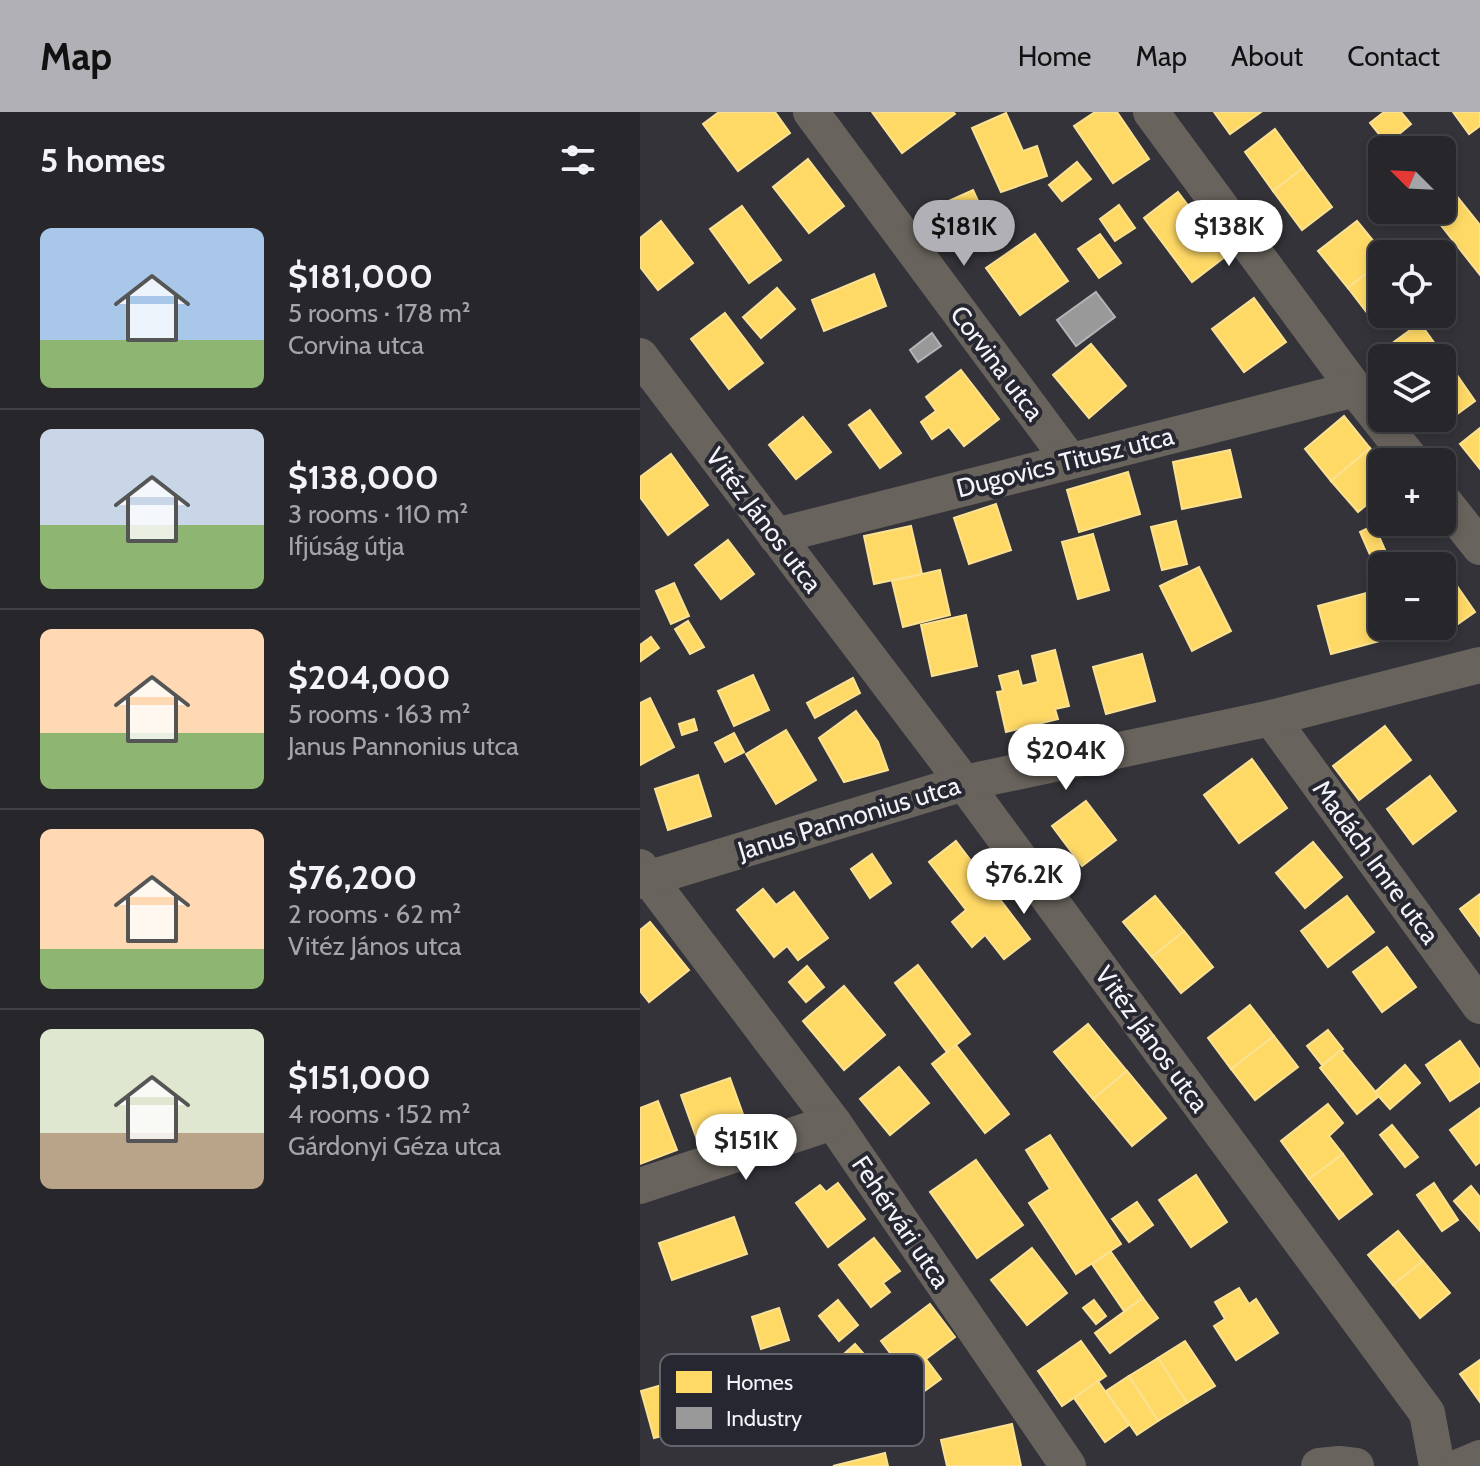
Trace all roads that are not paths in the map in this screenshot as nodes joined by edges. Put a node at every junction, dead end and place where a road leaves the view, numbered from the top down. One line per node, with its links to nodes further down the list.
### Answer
1 (811, 112): 6 (street, Corvina utca)
2 (1151, 112): 4 (street)
3 (640, 356): 8 (street, Vitéz János utca)
4 (1355, 389): 5 (street); 6 (street, Dugovics Titusz utca)
5 (1402, 448)
6 (1070, 461): 8 (street, Dugovics Titusz utca)
7 (1456, 517): 9 (street)
8 (776, 536): 12 (street, Vitéz János utca)
9 (1480, 547)
10 (1480, 665): 11 (street, Janus Pannonius utca)
11 (1271, 718): 12 (street, Janus Pannonius utca); 14 (street, Madách Imre utca)
12 (964, 783): 13 (street, Janus Pannonius utca); 21 (street, Vitéz János utca)
13 (643, 876): 15 (street, Fehérvári utca)
14 (1480, 1006)
15 (833, 1122): 16 (street); 18 (street, Fehérvári utca)
16 (640, 1186)
17 (1480, 1458): 22 (street)
18 (1068, 1466)
19 (1319, 1466): 20 (street)
20 (1356, 1466)
21 (1437, 1466)
22 (1461, 1466)

